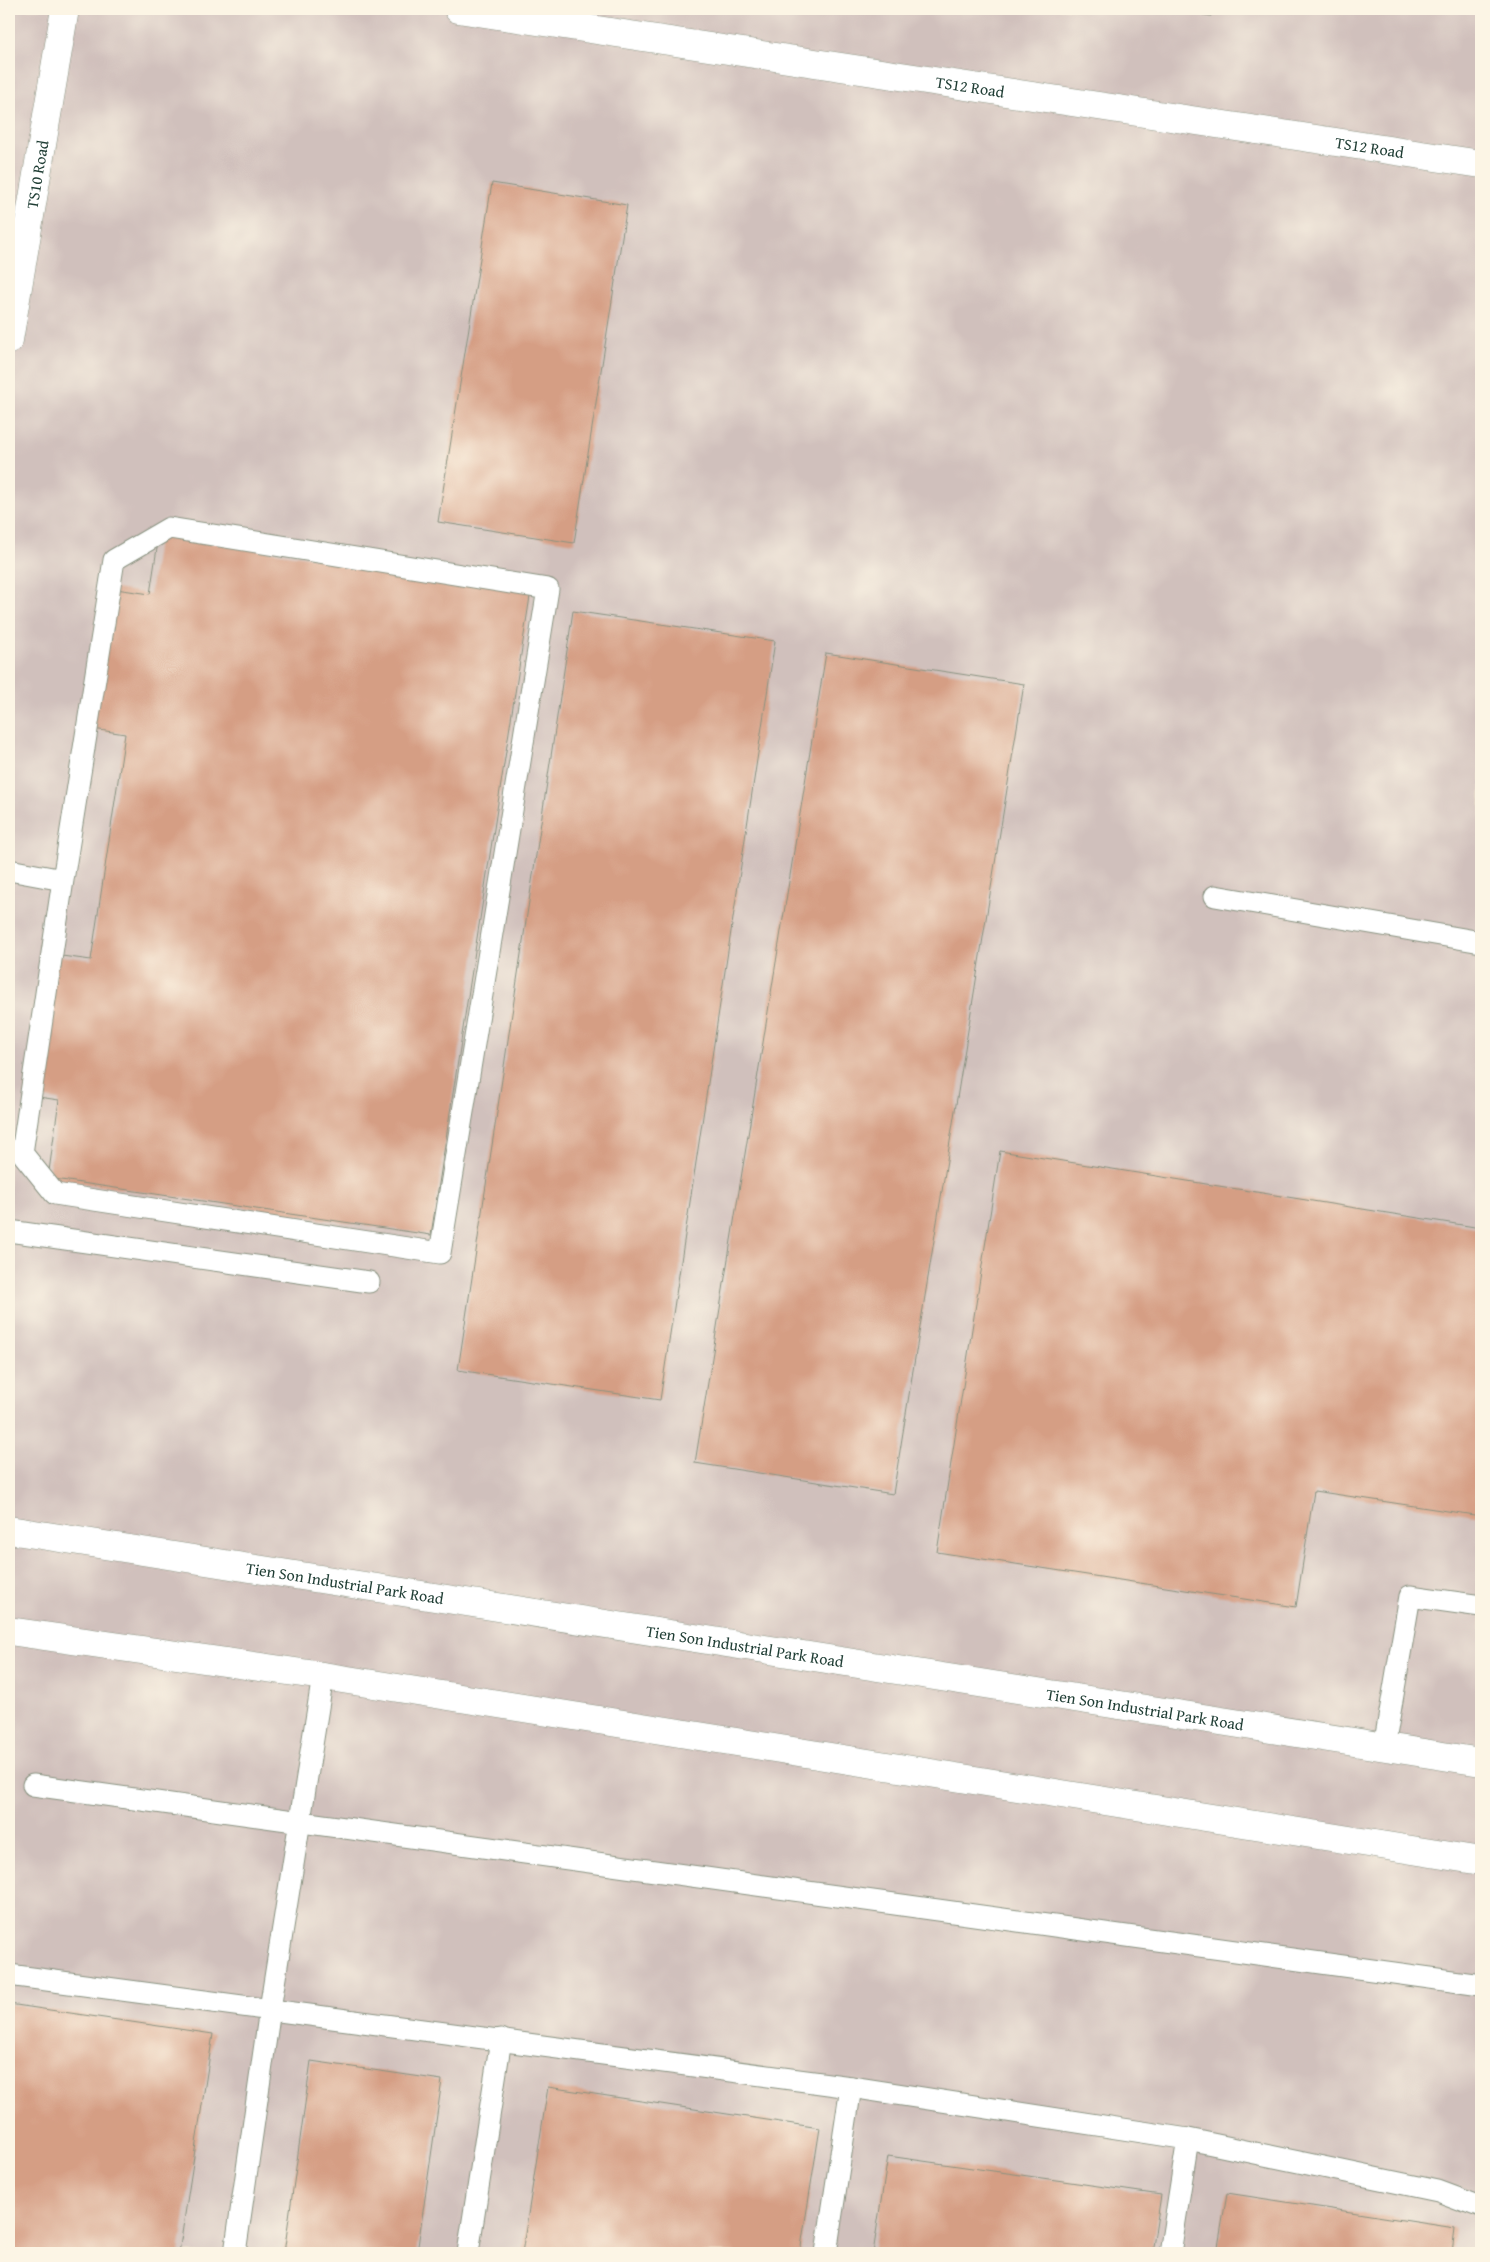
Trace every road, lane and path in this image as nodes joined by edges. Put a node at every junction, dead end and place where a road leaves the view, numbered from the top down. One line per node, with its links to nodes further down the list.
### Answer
1 (65, 9): 4 (main road, TS10 Road)
2 (458, 9): 3 (main road, TS12 Road)
3 (1481, 164)
4 (9, 340)
5 (9, 870): 6 (lane)
6 (62, 880): 6 (lane)
7 (1215, 896): 8 (lane)
8 (1481, 942)
9 (9, 1231): 10 (lane)
10 (369, 1282)
11 (9, 1530): 15 (main road, Tien Son Industrial Park Road)
12 (1481, 1606): 15 (lane)
13 (9, 1631): 14 (main road)
14 (323, 1676): 18 (lane); 19 (main road)
15 (1384, 1747): 16 (main road, Tien Son Industrial Park Road)
16 (1481, 1762)
17 (33, 1785): 18 (lane)
18 (299, 1822): 21 (lane); 22 (lane)
19 (1481, 1861)
20 (9, 1975): 22 (lane)
21 (1481, 1985)
22 (270, 2009): 23 (lane); 27 (lane)
23 (501, 2039): 24 (lane); 28 (lane)
24 (851, 2087): 25 (lane); 29 (lane)
25 (1188, 2139): 26 (lane); 30 (lane)
26 (1481, 2207)
27 (235, 2253)
28 (468, 2253)
29 (826, 2253)
30 (1170, 2253)

